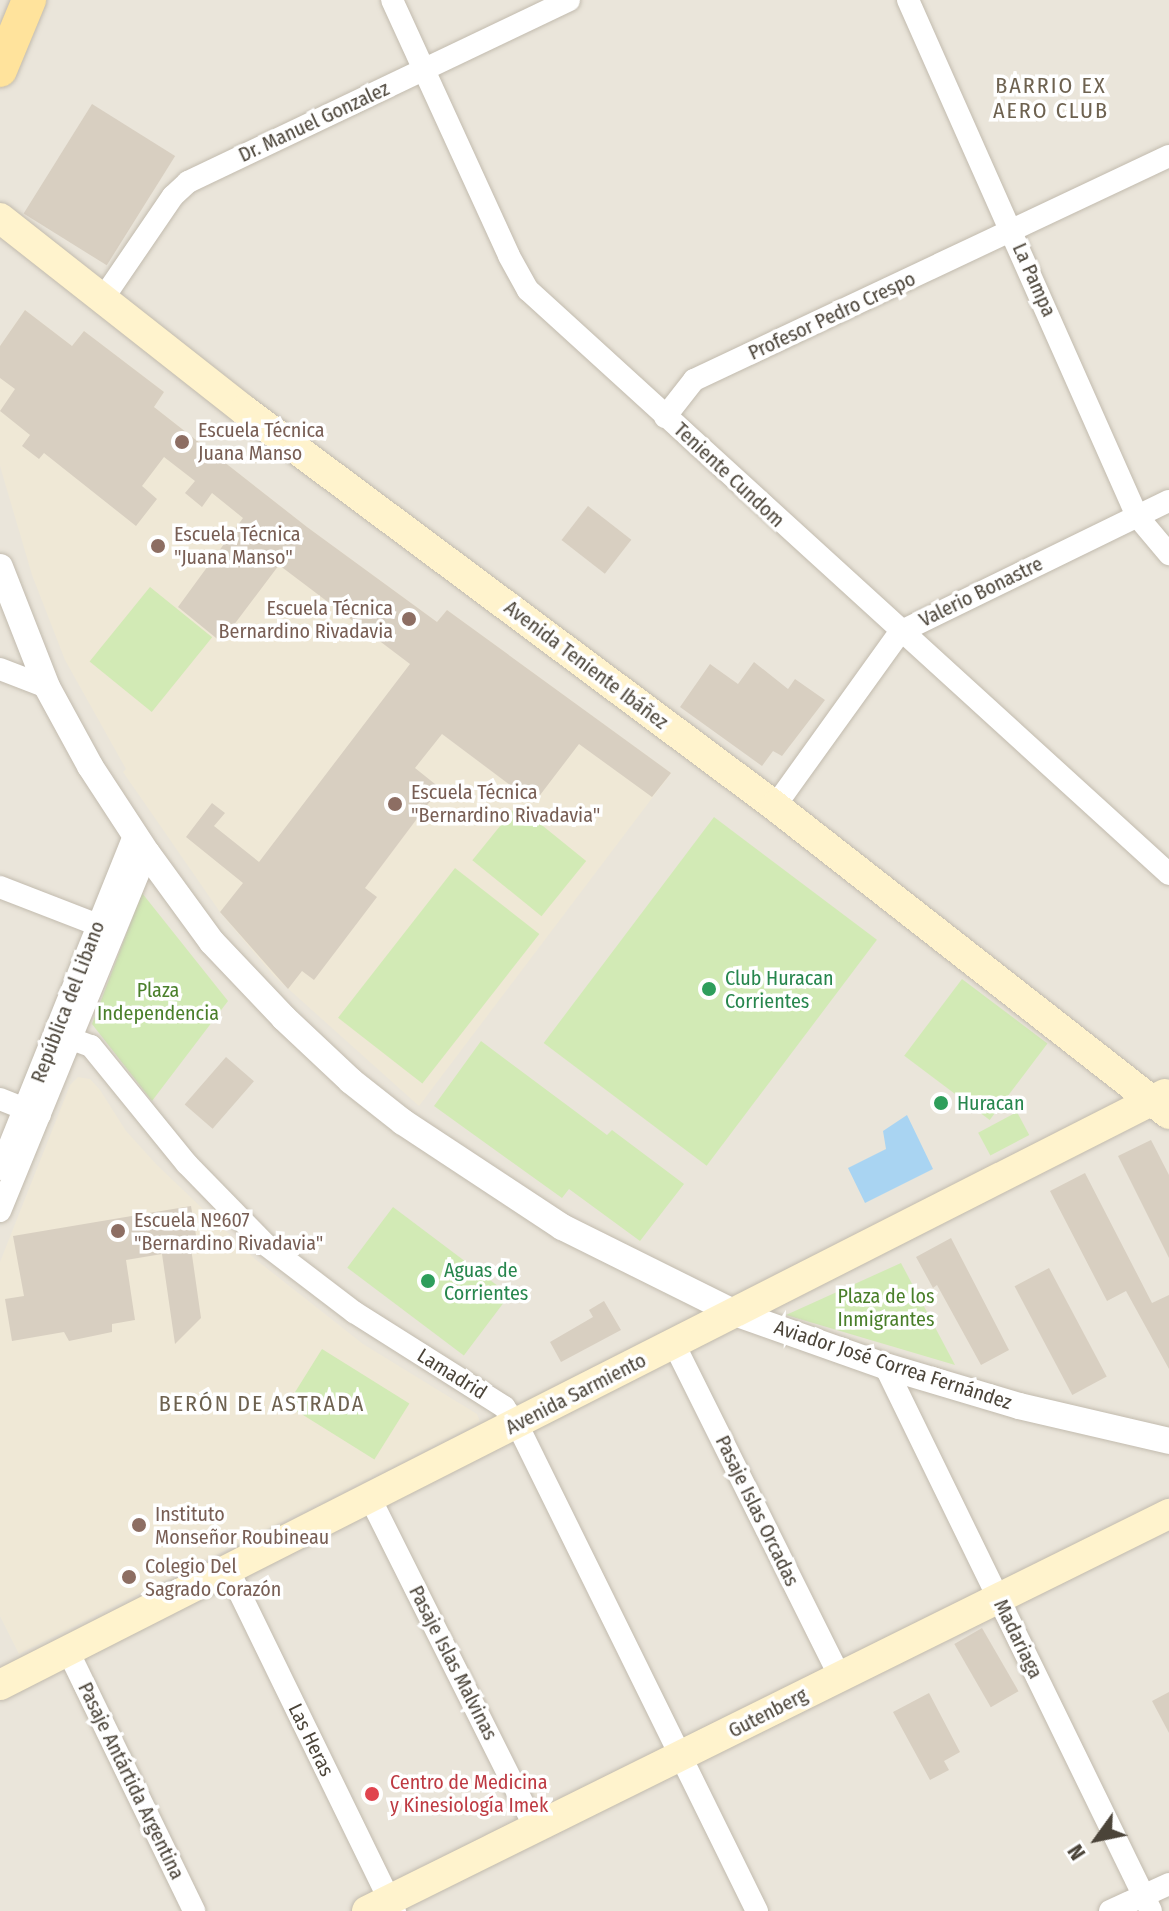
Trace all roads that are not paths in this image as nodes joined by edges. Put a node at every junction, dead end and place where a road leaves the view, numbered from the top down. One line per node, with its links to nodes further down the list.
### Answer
1 (14, 0): 6 (main road)
2 (29, 0): 7 (main road)
3 (392, 0): 8 (street, Teniente Cundom)
4 (569, 0): 8 (street, Dr. Manuel Gonzalez)
5 (908, 0): 11 (street, La Pampa)
6 (0, 34)
7 (0, 70)
8 (424, 70): 12 (street, Dr. Manuel Gonzalez); 13 (street, Teniente Cundom)
9 (1169, 156): 11 (street, Profesor Pedro Crespo)
10 (0, 218): 12 (main road, Avenida Teniente Ibáñez)
11 (1012, 231): 13 (street, Profesor Pedro Crespo); 15 (street, La Pampa)
12 (104, 297): 21 (main road, Avenida Teniente Ibáñez)
13 (665, 417): 18 (street, Teniente Cundom)
14 (1169, 501): 15 (street, Valerio Bonastre)
15 (1137, 516): 16 (street, La Pampa); 18 (street, Valerio Bonastre)
16 (1169, 554)
17 (0, 567): 20 (street, Aviador José Correa Fernández)
18 (900, 632): 21 (street, Valerio Bonastre); 23 (street, Teniente Cundom)
19 (0, 669): 20 (street)
20 (47, 687): 22 (street, Aviador José Correa Fernández)
21 (775, 806): 28 (main road, Avenida Teniente Ibáñez)
22 (140, 844): 25 (street, República del Libano); 32 (street, Aviador José Correa Fernández)
23 (1169, 874)
24 (0, 887): 25 (street)
25 (106, 928): 26 (street, República del Libano)
26 (63, 1036): 29 (street, República del Libano); 35 (street, Lamadrid)
27 (0, 1099): 29 (street)
28 (1163, 1103): 32 (main road, Avenida Sarmiento)
29 (33, 1112): 30 (street, República del Libano); 31 (street, República del Libano)
30 (0, 1169)
31 (0, 1211)
32 (735, 1313): 33 (main road, Avenida Sarmiento); 34 (street, Aviador José Correa Fernández)
33 (674, 1344): 35 (main road, Avenida Sarmiento); 42 (street, Pasaje Islas Orcadas)
34 (885, 1366): 36 (street, Aviador José Correa Fernández); 40 (street, Madariaga)
35 (517, 1424): 37 (main road, Avenida Sarmiento); 44 (street, Lamadrid)
36 (1169, 1441)
37 (370, 1498): 39 (main road, Avenida Sarmiento); 45 (street, Pasaje Islas Malvinas)
38 (1169, 1514): 40 (main road, Gutenberg)
39 (228, 1569): 41 (main road, Avenida Sarmiento); 48 (street, Las Heras)
40 (998, 1598): 42 (main road, Gutenberg); 47 (street, Madariaga)
41 (68, 1651): 43 (main road, Avenida Sarmiento); 49 (street, Pasaje Antártida Argentina)
42 (840, 1677): 44 (main road, Gutenberg)
43 (0, 1685)
44 (683, 1756): 45 (main road, Gutenberg); 50 (street, Lamadrid)
45 (536, 1829): 48 (main road, Gutenberg)
46 (1169, 1884): 47 (street)
47 (1147, 1903): 51 (street)
48 (384, 1907)
49 (194, 1911)
50 (757, 1911)
51 (1110, 1911)

